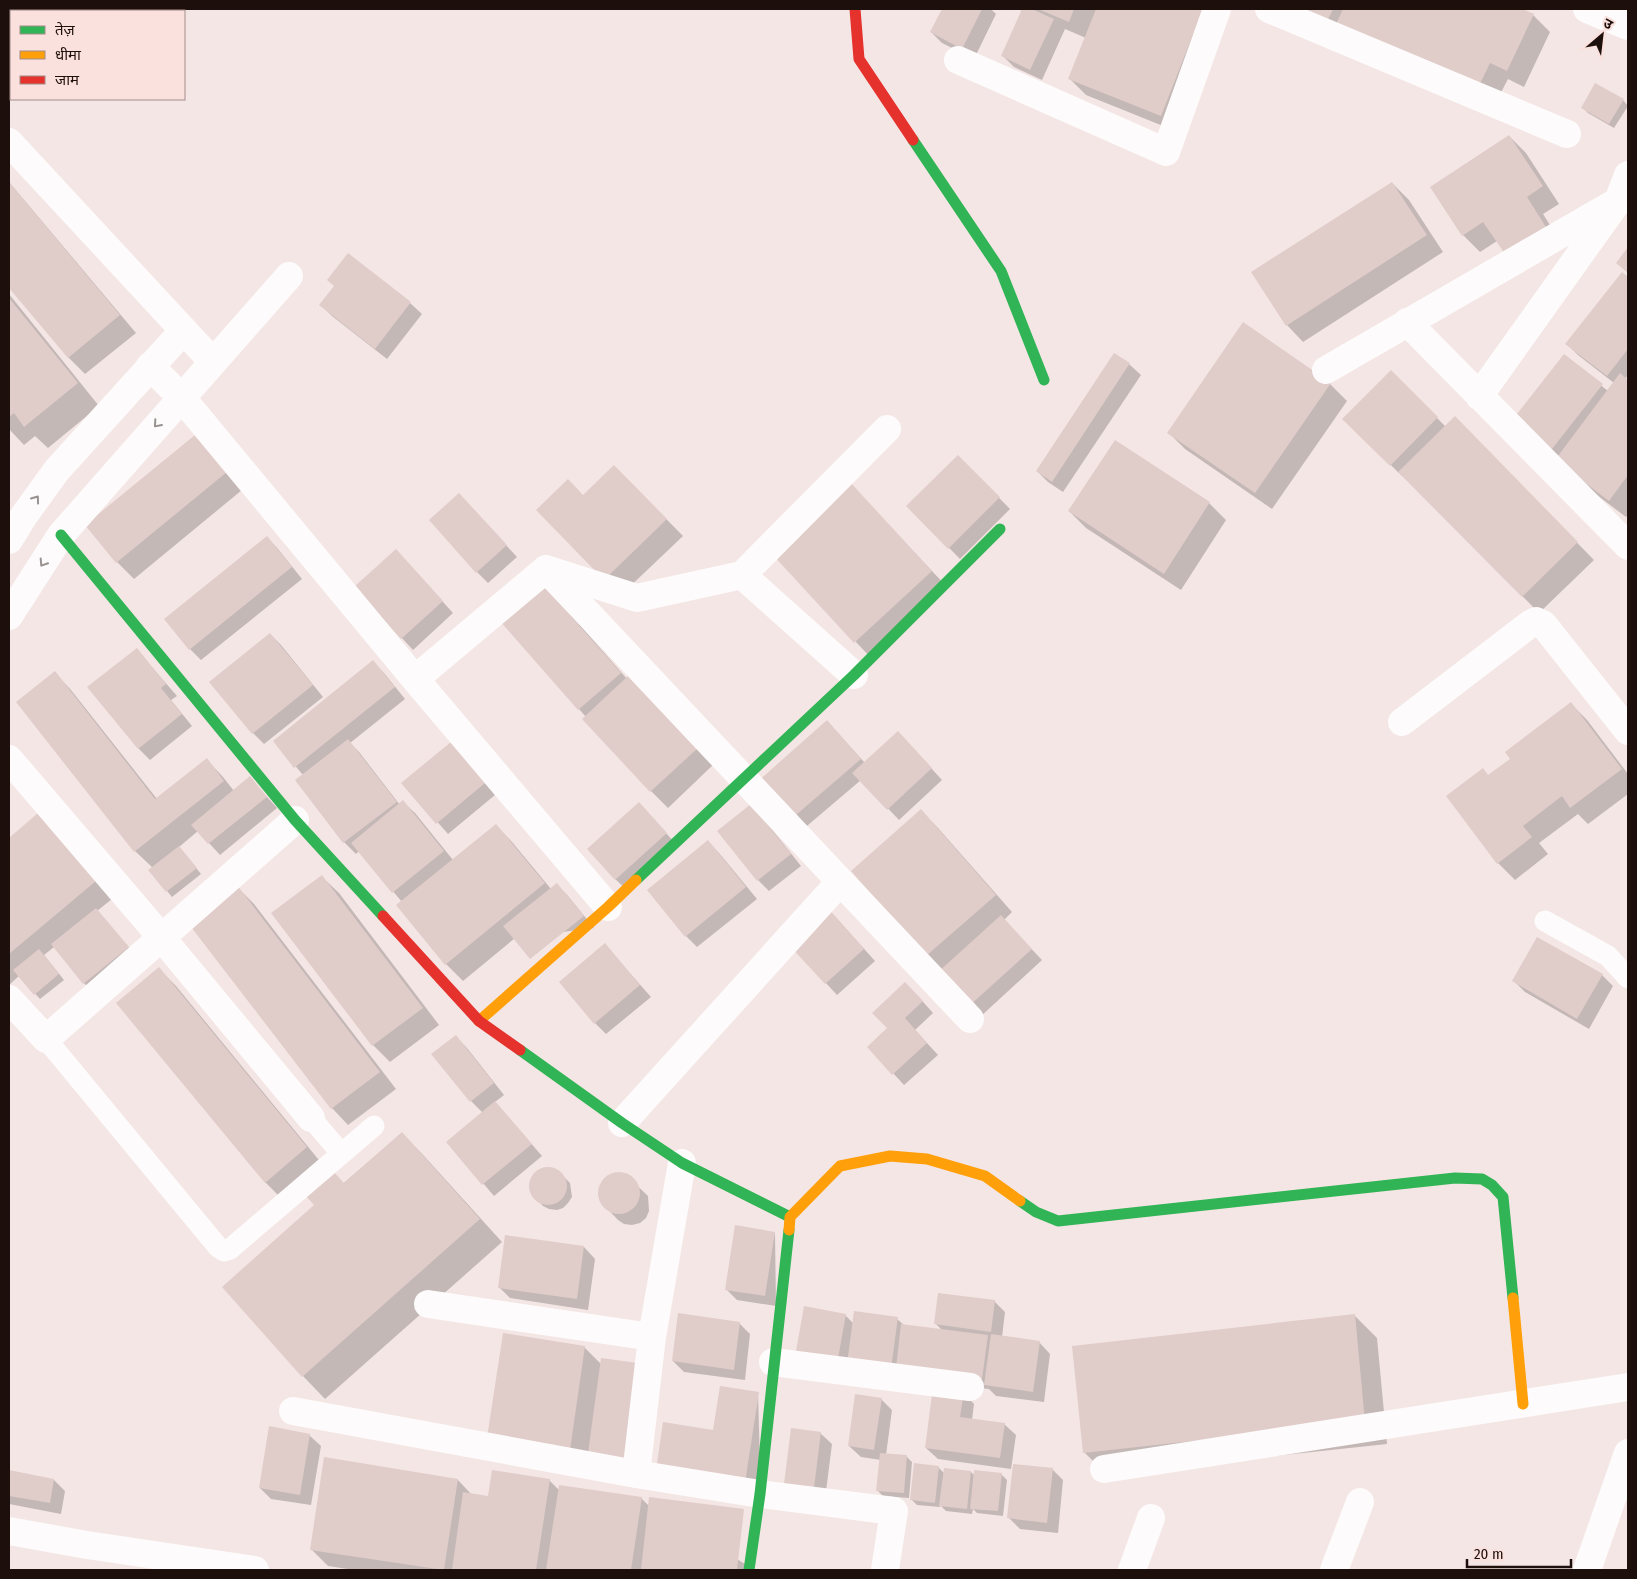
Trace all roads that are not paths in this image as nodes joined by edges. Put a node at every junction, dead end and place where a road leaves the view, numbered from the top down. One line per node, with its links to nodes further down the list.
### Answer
1 (855, 9): 17 (street)
2 (1217, 9): 6 (street)
3 (1269, 9): 7 (street)
4 (1587, 9): 5 (street)
5 (1628, 26)
6 (958, 60)
7 (1567, 134)
8 (9, 142): 13 (street)
9 (1628, 175): 10 (street)
10 (1618, 202): 12 (street); 18 (street)
11 (289, 276): 14 (street)
12 (1407, 322): 16 (street); 18 (street)
13 (183, 331): 14 (street); 15 (street)
14 (213, 362): 19 (street)
15 (150, 366): 19 (street); 24 (street, one-way to 15)
16 (1326, 370)
17 (1044, 380)
18 (1479, 396): 22 (street)
19 (181, 397): 23 (street, one-way to 23); 29 (street)
20 (887, 429): 26 (street)
21 (1000, 529): 28 (street)
22 (1624, 532)
23 (61, 535): 27 (street, one-way to 27); 34 (street)
24 (9, 540)
25 (546, 569): 26 (street); 29 (street); 33 (street)
26 (742, 574): 28 (street)
27 (9, 616)
28 (854, 675): 33 (street)
29 (415, 679): 36 (street)
30 (1402, 722): 31 (street)
31 (1628, 730)
32 (9, 759): 38 (street)
33 (742, 779): 35 (street); 36 (street)
34 (295, 820): 38 (street); 42 (street)
35 (840, 882): 41 (street); 45 (street)
36 (608, 907): 42 (street)
37 (1545, 921): 39 (lane)
38 (162, 938): 43 (street); 44 (street)
39 (1628, 978)
40 (9, 999): 43 (street)
41 (970, 1019)
42 (479, 1021): 45 (street)
43 (46, 1039): 47 (lane)
44 (311, 1118): 47 (lane)
45 (622, 1122): 48 (street)
46 (374, 1126): 47 (lane)
47 (341, 1153)
48 (682, 1163): 49 (street); 51 (street)
49 (790, 1217): 52 (street); 55 (street)
50 (428, 1304): 51 (street)
51 (652, 1337): 59 (street)
52 (774, 1362): 53 (street); 60 (street)
53 (970, 1387)
54 (1628, 1387): 55 (street)
55 (1523, 1404): 58 (street)
56 (293, 1411): 59 (street)
57 (1628, 1453): 69 (street)
58 (1104, 1469)
59 (636, 1474): 60 (street)
60 (760, 1494): 65 (street); 66 (street)
61 (1360, 1502): 68 (street)
62 (1151, 1518): 67 (street)
63 (9, 1531): 64 (street)
64 (255, 1570)
65 (749, 1570)
66 (885, 1570)
67 (1132, 1570)
68 (1334, 1570)
69 (1587, 1570)

